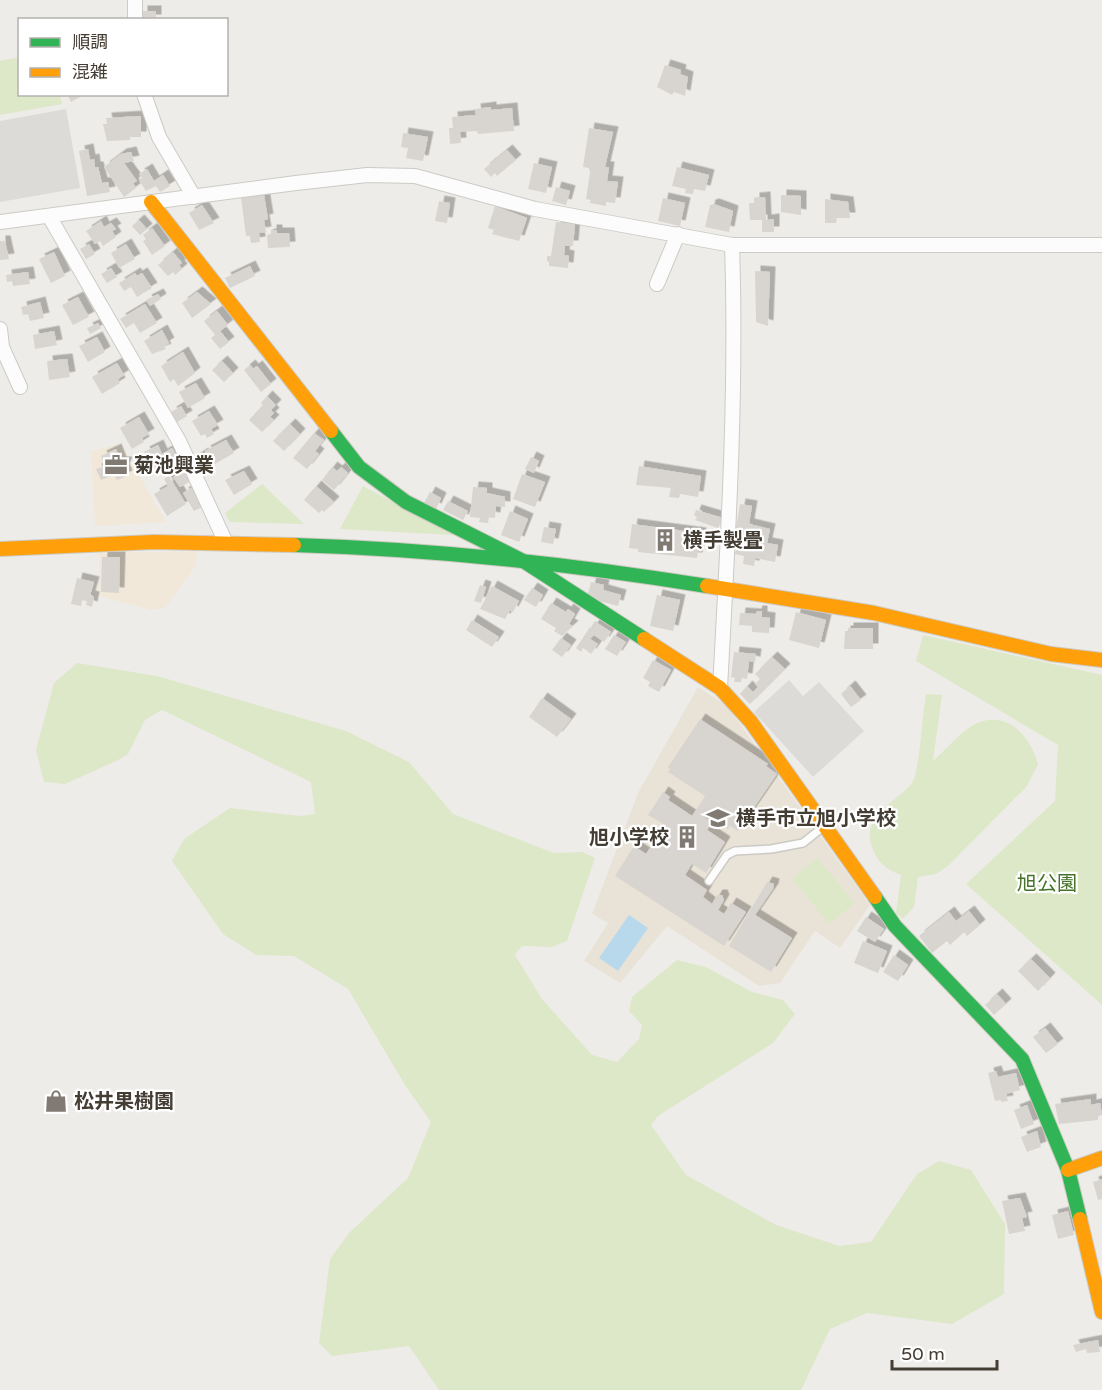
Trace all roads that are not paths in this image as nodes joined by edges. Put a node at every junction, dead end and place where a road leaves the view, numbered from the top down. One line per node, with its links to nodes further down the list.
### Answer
1 (135, 0): 2 (street)
2 (135, 18)
3 (145, 96): 4 (street)
4 (194, 197): 5 (street); 8 (street)
5 (151, 202): 6 (street); 17 (street)
6 (49, 216): 7 (street); 15 (street)
7 (0, 222)
8 (678, 234): 9 (street); 11 (street)
9 (732, 245): 10 (street); 18 (street)
10 (1102, 245)
11 (657, 284)
12 (0, 329): 13 (street)
13 (1, 347): 14 (street)
14 (20, 387)
15 (226, 543): 16 (street); 17 (street)
16 (0, 549)
17 (525, 561): 18 (street); 20 (street)
18 (725, 587): 19 (street); 20 (street)
19 (1102, 660)
20 (720, 688): 21 (street)
21 (825, 825): 22 (lane); 24 (street)
22 (709, 881)
23 (1102, 1158): 24 (street)
24 (1068, 1170): 25 (street)
25 (1102, 1312)

